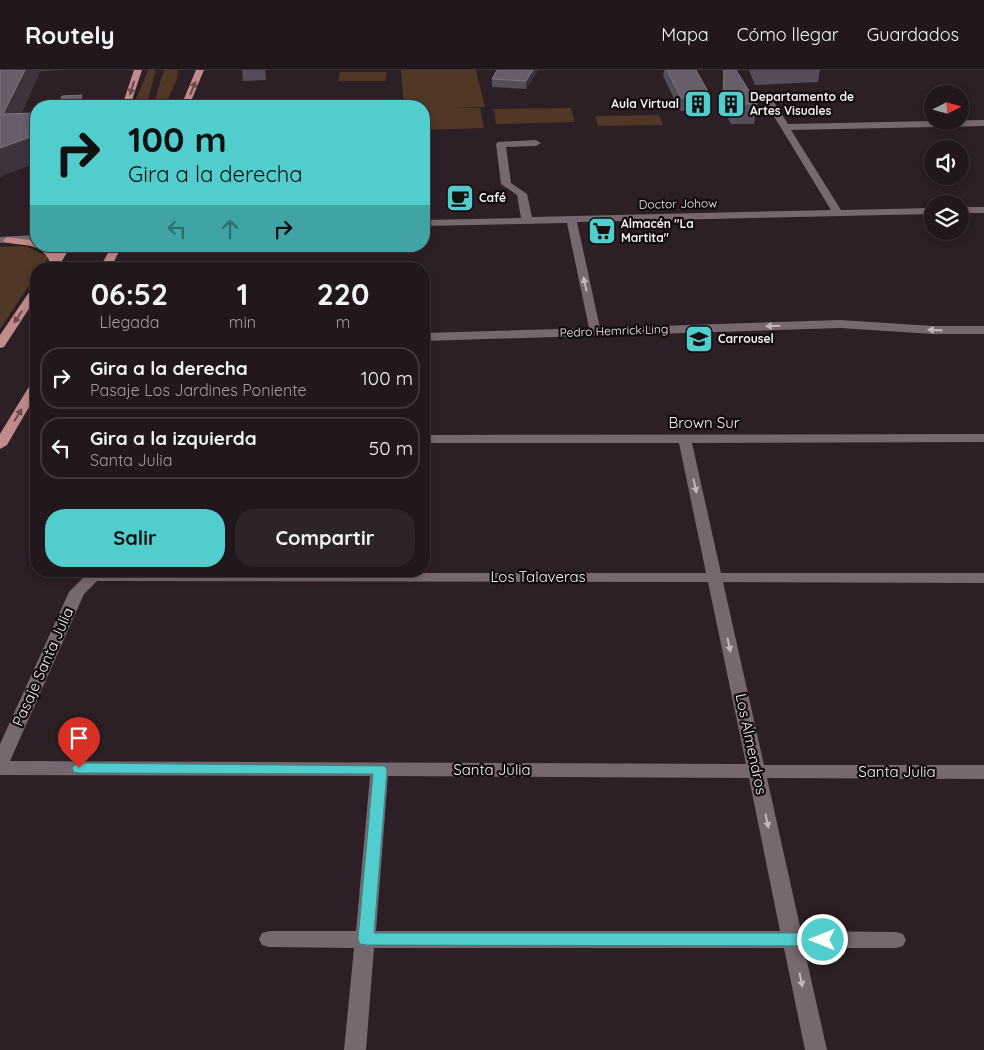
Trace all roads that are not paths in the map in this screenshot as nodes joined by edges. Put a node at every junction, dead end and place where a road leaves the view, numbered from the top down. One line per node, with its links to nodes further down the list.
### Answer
1 (138, 70): 4 (main road, one-way to 4)
2 (200, 70): 5 (main road, one-way to 2)
3 (765, 95): 7 (street)
4 (128, 100)
5 (188, 100)
6 (984, 123): 7 (street)
7 (785, 127): 12 (street)
8 (536, 143): 14 (street)
9 (969, 210): 10 (street)
10 (984, 210)
11 (924, 211): 12 (street, Doctor Johow)
12 (838, 213): 13 (street, Doctor Johow)
13 (571, 219): 14 (street, Doctor Johow); 23 (street, one-way to 13)
14 (527, 220): 15 (street, Doctor Johow)
15 (430, 223)
16 (30, 231): 17 (street)
17 (0, 232)
18 (30, 238): 19 (street)
19 (4, 240): 20 (main road)
20 (30, 243)
21 (30, 299): 25 (main road, one-way to 25)
22 (984, 330): 23 (street, Pedro Hemrick Ling, one-way to 23)
23 (595, 331): 24 (street, Pedro Hemrick Ling)
24 (430, 337)
25 (0, 344)
26 (30, 395): 30 (main road, one-way to 26)
27 (984, 438): 28 (street, Brown Sur)
28 (685, 439): 29 (street, Brown Sur); 33 (street, Los Almendros, one-way to 33)
29 (430, 440)
30 (0, 445)
31 (92, 577): 35 (street, Pasaje Santa Julia)
32 (430, 577): 33 (street, Los Talaveras)
33 (715, 577): 34 (street, Los Talaveras); 38 (street, Los Almendros, one-way to 38)
34 (984, 578)
35 (0, 763)
36 (0, 768): 37 (street, Santa Julia)
37 (380, 770): 38 (street, Santa Julia); 41 (street)
38 (757, 772): 39 (street, Santa Julia); 42 (street, Los Almendros, one-way to 42)
39 (984, 772)
40 (269, 939): 41 (street)
41 (366, 939): 42 (street); 44 (street)
42 (792, 939): 43 (street); 45 (street, Los Almendros, one-way to 45)
43 (896, 940)
44 (355, 1050)
45 (816, 1050)

